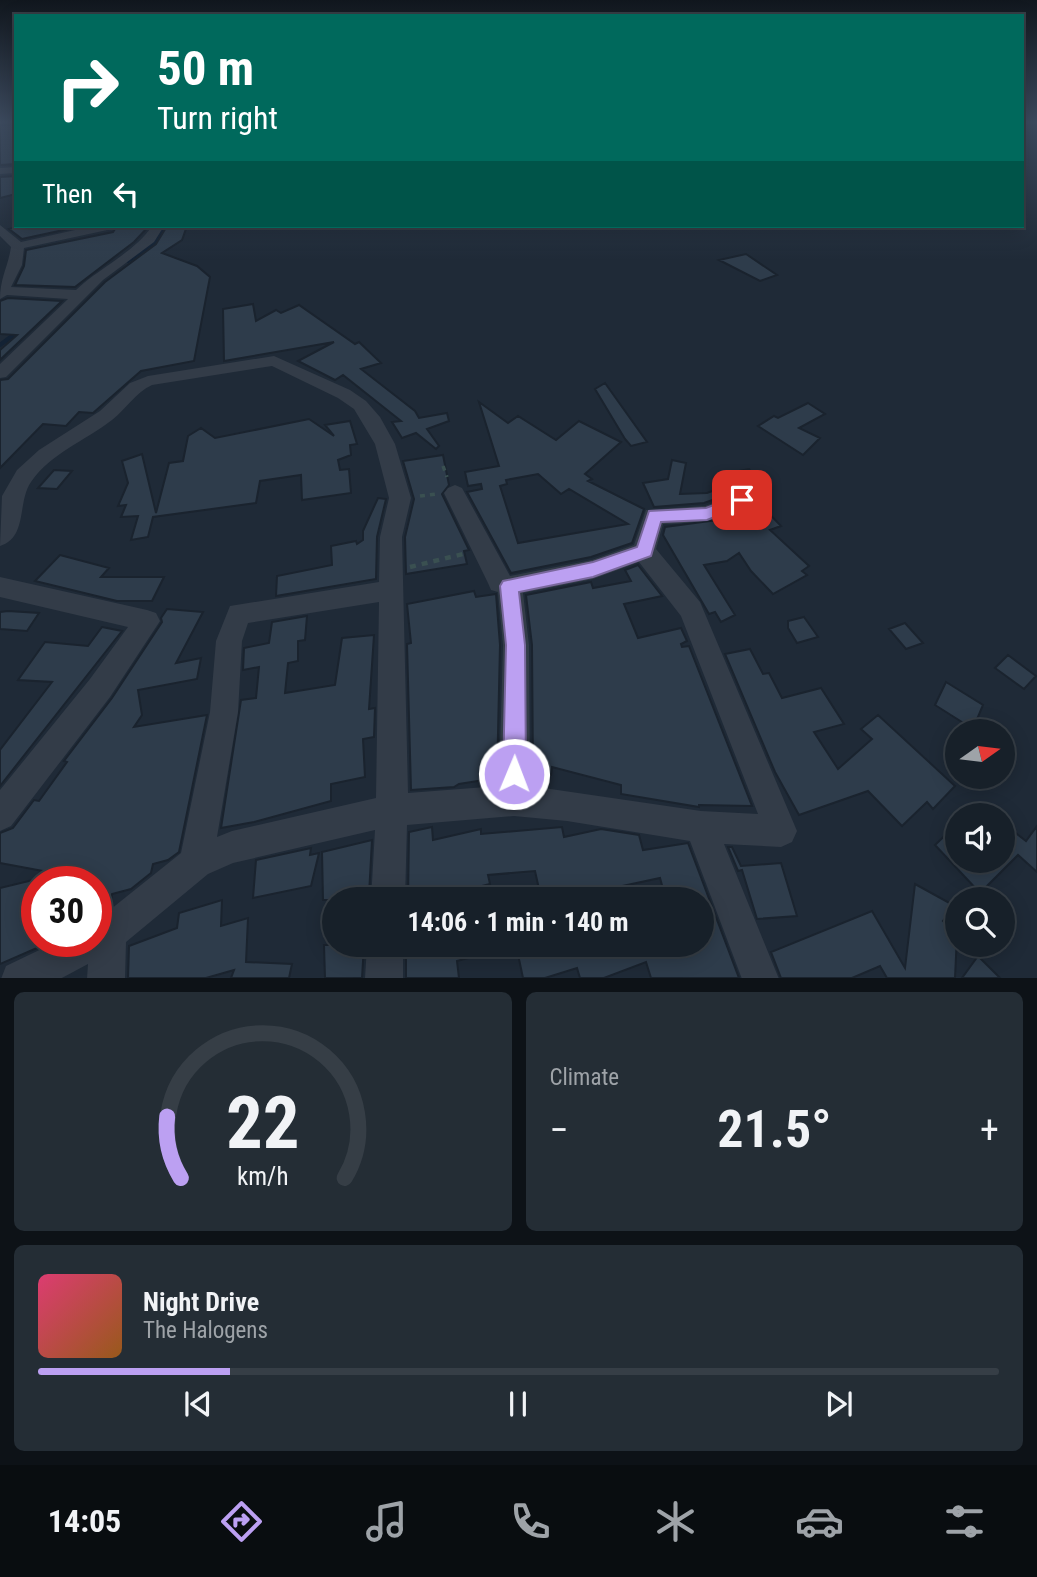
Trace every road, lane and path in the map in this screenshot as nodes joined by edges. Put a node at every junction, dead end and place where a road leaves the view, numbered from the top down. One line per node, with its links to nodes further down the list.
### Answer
1 (99, 228): 4 (street)
2 (157, 228): 6 (street)
3 (0, 229): 4 (street)
4 (18, 246): 5 (street)
5 (2, 293): 6 (street)
6 (81, 295): 7 (street)
7 (0, 373)
8 (455, 493): 9 (path); 12 (street)
9 (400, 498): 11 (street); 14 (street)
10 (742, 500): 13 (street)
11 (0, 537)
12 (482, 549): 14 (path); 15 (street)
13 (644, 551): 15 (street); 20 (street)
14 (390, 581): 18 (street); 21 (street)
15 (510, 586): 17 (street)
16 (0, 587): 19 (street)
17 (514, 800): 18 (street); 20 (street)
18 (392, 810): 21 (street); 22 (street)
19 (0, 815)
20 (701, 827): 30 (street)
21 (196, 862): 23 (street)
22 (389, 887)
23 (112, 929)
24 (63, 957): 27 (street)
25 (103, 957): 28 (street)
26 (385, 957): 29 (street)
27 (19, 978)
28 (106, 978)
29 (384, 978)
30 (761, 978)

